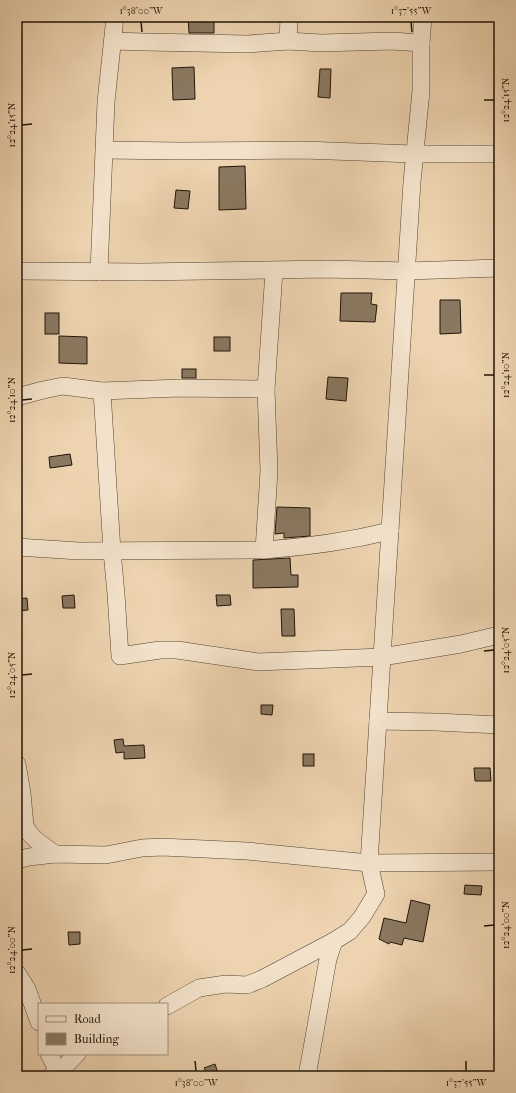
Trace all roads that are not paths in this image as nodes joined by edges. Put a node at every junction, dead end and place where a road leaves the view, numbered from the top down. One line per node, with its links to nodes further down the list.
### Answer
1 (115, 17): 4 (street)
2 (289, 17): 5 (street)
3 (423, 17): 6 (street)
4 (113, 40): 5 (street); 7 (street)
5 (288, 41): 6 (street)
6 (421, 43): 8 (street)
7 (105, 150): 8 (street); 14 (street)
8 (414, 154): 9 (street); 13 (street)
9 (499, 154)
10 (499, 268): 13 (street)
11 (17, 271): 14 (street)
12 (274, 271): 13 (street); 14 (street); 15 (street)
13 (407, 271): 18 (street)
14 (99, 272)
15 (266, 389): 16 (street); 20 (street)
16 (102, 391): 17 (street); 21 (street)
17 (17, 397)
18 (390, 531): 20 (street); 23 (street)
19 (17, 547): 21 (street)
20 (264, 550): 21 (street)
21 (112, 551): 23 (street)
22 (499, 635): 23 (street)
23 (382, 657): 24 (street)
24 (378, 721): 25 (street); 31 (street)
25 (499, 725)
26 (17, 764): 27 (street)
27 (21, 822): 28 (street)
28 (55, 854): 29 (street); 31 (street)
29 (17, 860)
30 (499, 862): 31 (street)
31 (369, 864): 32 (street)
32 (334, 941): 34 (street); 39 (street)
33 (17, 973): 35 (street)
34 (168, 1005)
35 (38, 1019)
36 (50, 1055): 38 (street)
37 (76, 1055): 38 (street)
38 (56, 1075)
39 (307, 1076)

